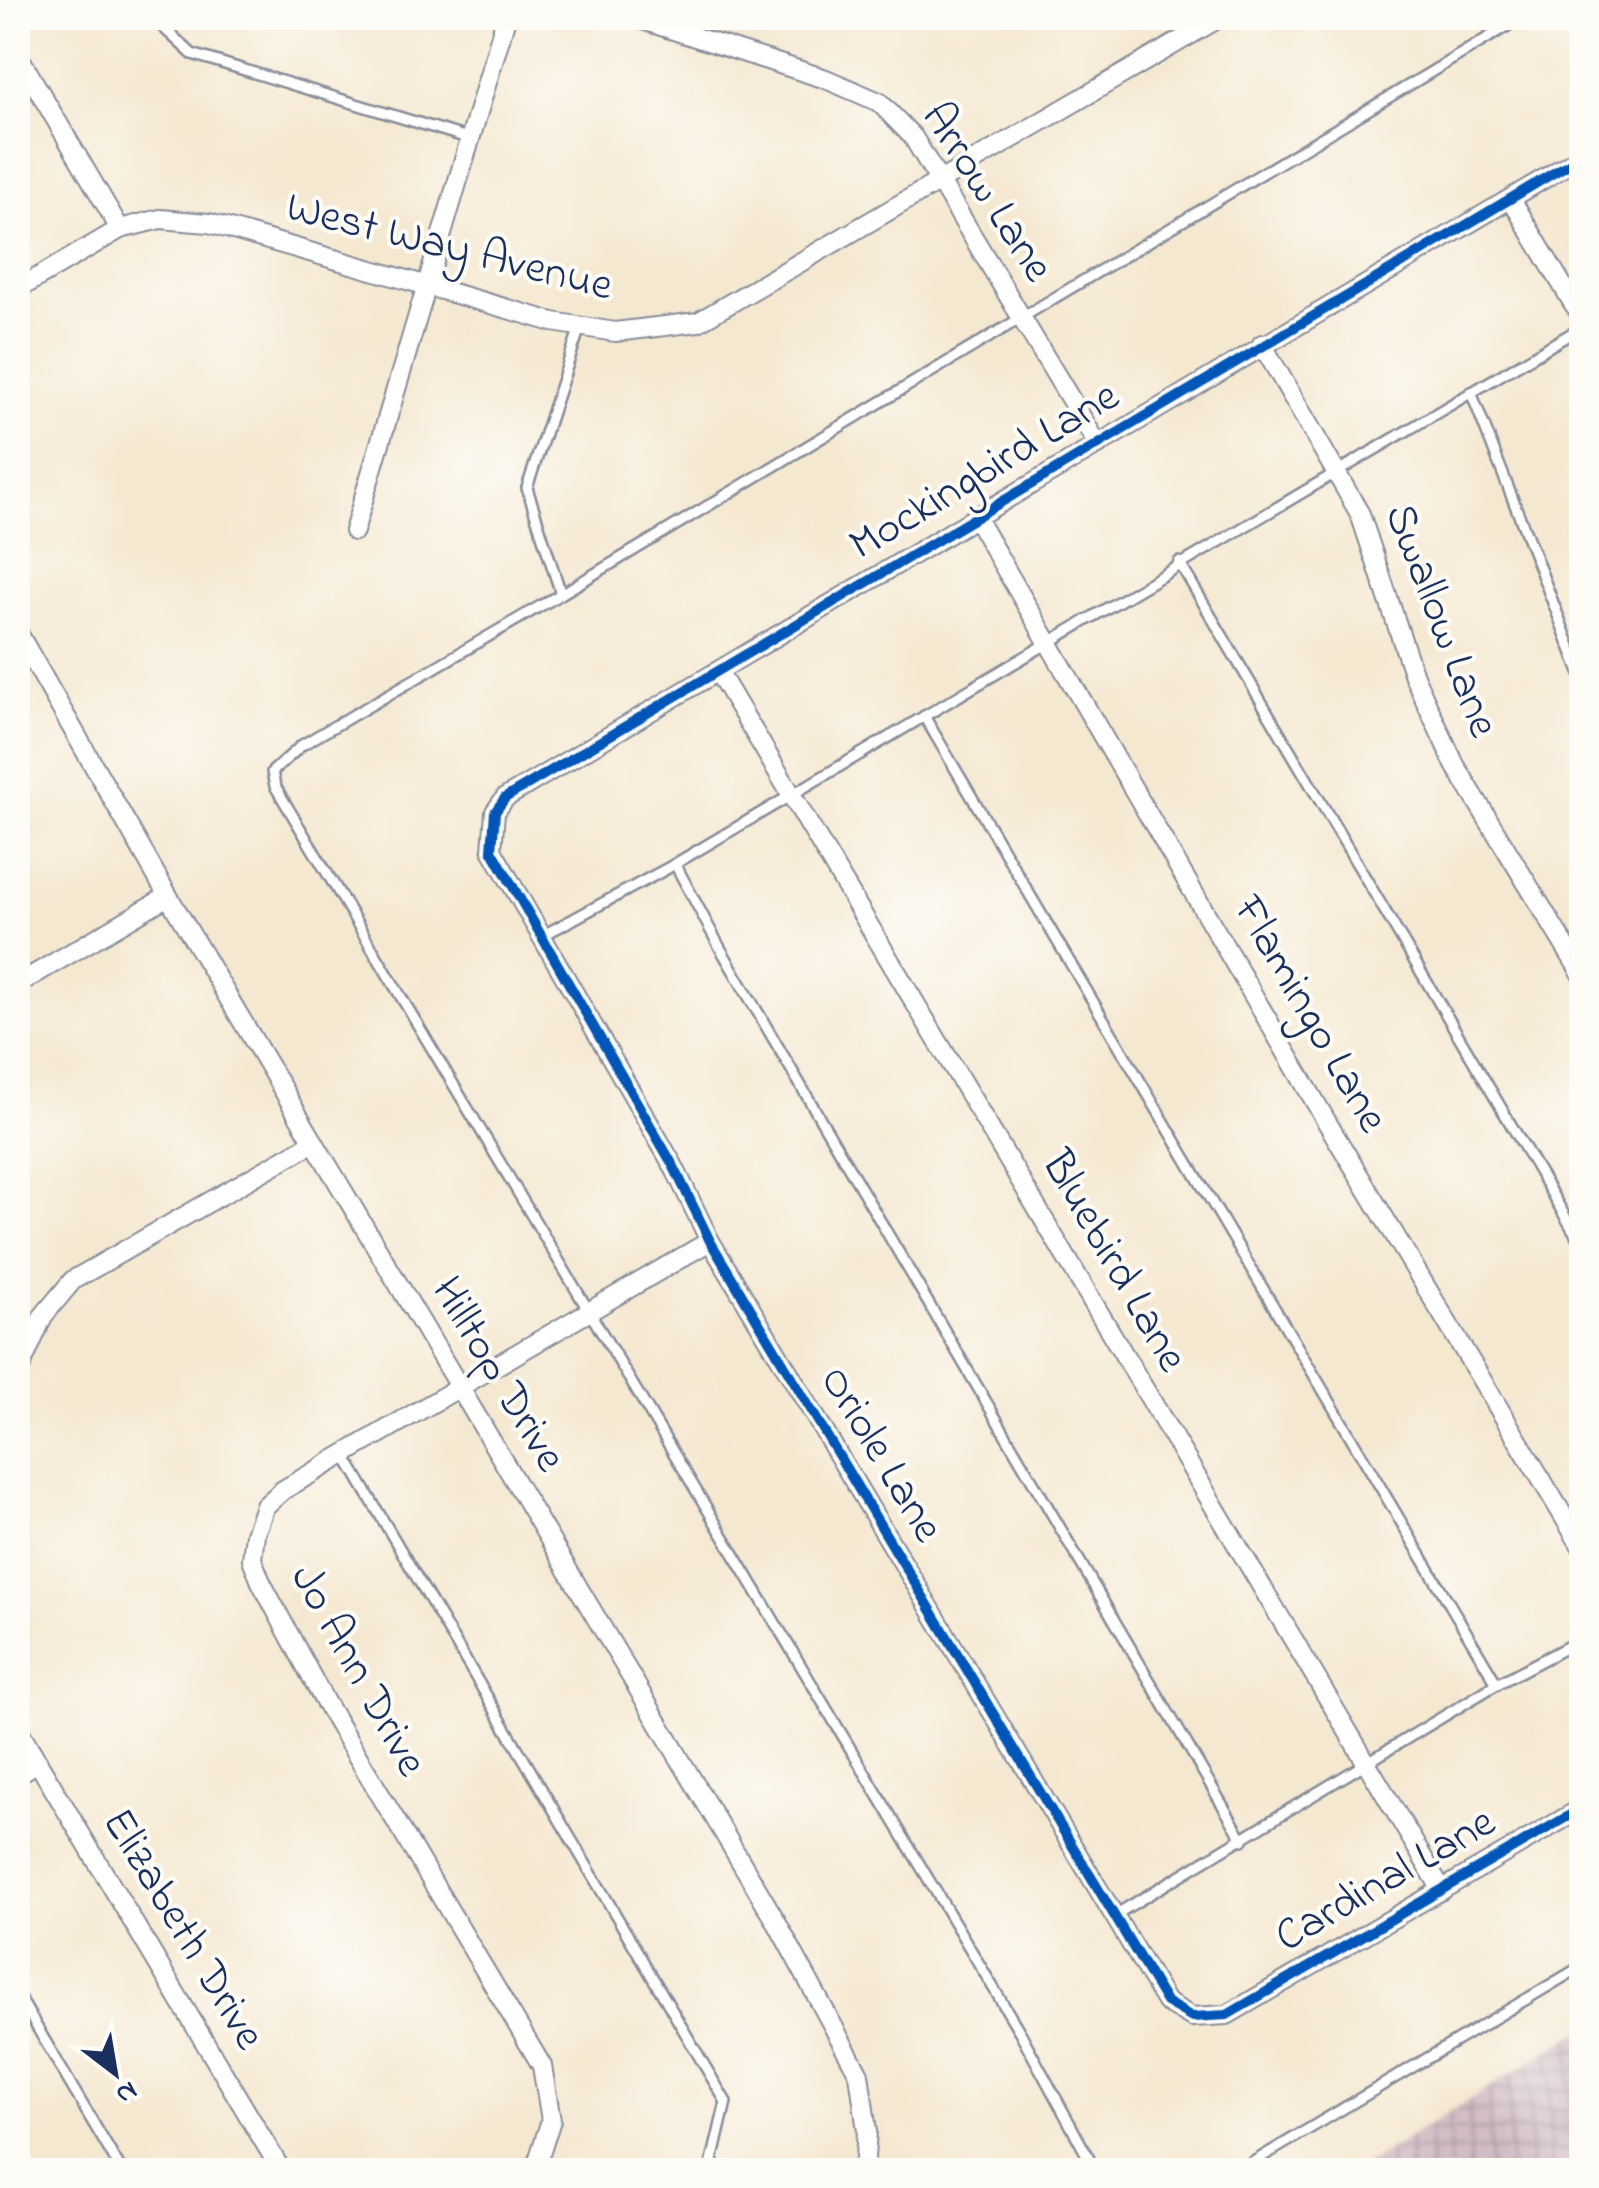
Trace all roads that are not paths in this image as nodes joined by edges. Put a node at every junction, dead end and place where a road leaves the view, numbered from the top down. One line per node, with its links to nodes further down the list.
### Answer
1 (153, 18): 7 (lane)
2 (506, 18): 7 (street)
3 (636, 18): 9 (street, Arrow Lane)
4 (1219, 18): 9 (street, West Way Avenue)
5 (1521, 18): 14 (lane)
6 (18, 54): 11 (street)
7 (471, 139): 12 (street)
8 (1582, 156): 10 (street, Mockingbird Lane)
9 (942, 183): 14 (street, Arrow Lane); 17 (street, West Way Avenue)
10 (1510, 199): 15 (street); 18 (street, Mockingbird Lane)
11 (120, 229): 12 (street, West Way Avenue); 13 (street, West Way Avenue)
12 (425, 286): 17 (street, West Way Avenue); 23 (street)
13 (18, 290)
14 (1022, 317): 20 (street, Arrow Lane); 25 (lane)
15 (1582, 318)
16 (1582, 326): 19 (lane)
17 (580, 327): 25 (lane)
18 (1262, 344): 20 (street, Mockingbird Lane); 21 (street, Swallow Lane)
19 (1471, 392): 21 (lane); 29 (lane)
20 (1098, 445): 22 (street, Mockingbird Lane)
21 (1335, 470): 24 (lane); 36 (street, Swallow Lane)
22 (976, 520): 27 (street, Flamingo Lane); 28 (street, Mockingbird Lane)
23 (354, 531)
24 (1179, 562): 27 (lane); 40 (lane)
25 (561, 594): 41 (lane)
26 (19, 637): 34 (street, Hilltop Drive)
27 (1046, 640): 30 (lane); 45 (street, Flamingo Lane)
28 (719, 673): 31 (street, Bluebird Lane); 33 (street, Mockingbird Lane)
29 (1582, 677)
30 (924, 716): 31 (lane); 47 (lane)
31 (792, 792): 32 (lane); 50 (street, Bluebird Lane)
32 (675, 864): 35 (lane); 53 (lane)
33 (508, 884): 35 (street, Oriole Lane)
34 (168, 896): 37 (street); 38 (street, Hilltop Drive)
35 (538, 938): 39 (street, Oriole Lane)
36 (1582, 974)
37 (18, 984)
38 (314, 1142): 42 (street); 43 (street, Hilltop Drive)
39 (710, 1241): 41 (street, Jo Ann Drive); 55 (street, Oriole Lane)
40 (1582, 1245)
41 (590, 1310): 43 (street, Jo Ann Drive); 64 (lane)
42 (18, 1372)
43 (460, 1386): 44 (street, Jo Ann Drive); 63 (street, Hilltop Drive)
44 (344, 1454): 61 (street, Jo Ann Drive); 62 (lane)
45 (1582, 1546)
46 (1582, 1639): 47 (lane)
47 (1498, 1684): 50 (lane)
48 (18, 1729): 49 (street, Elizabeth Drive)
49 (38, 1762): 51 (street); 60 (street, Elizabeth Drive)
50 (1368, 1766): 53 (lane); 54 (street, Bluebird Lane)
51 (18, 1774)
52 (1582, 1808): 54 (street, Cardinal Lane)
53 (1242, 1840): 55 (lane)
54 (1442, 1890): 58 (street, Cardinal Lane)
55 (1114, 1916): 58 (street, Oriole Lane)
56 (1582, 1966): 65 (lane)
57 (18, 1995): 59 (lane)
58 (1226, 2015)
59 (121, 2170)
60 (281, 2170)
61 (535, 2170)
62 (710, 2170)
63 (864, 2170)
64 (1095, 2170)
65 (1240, 2170)

